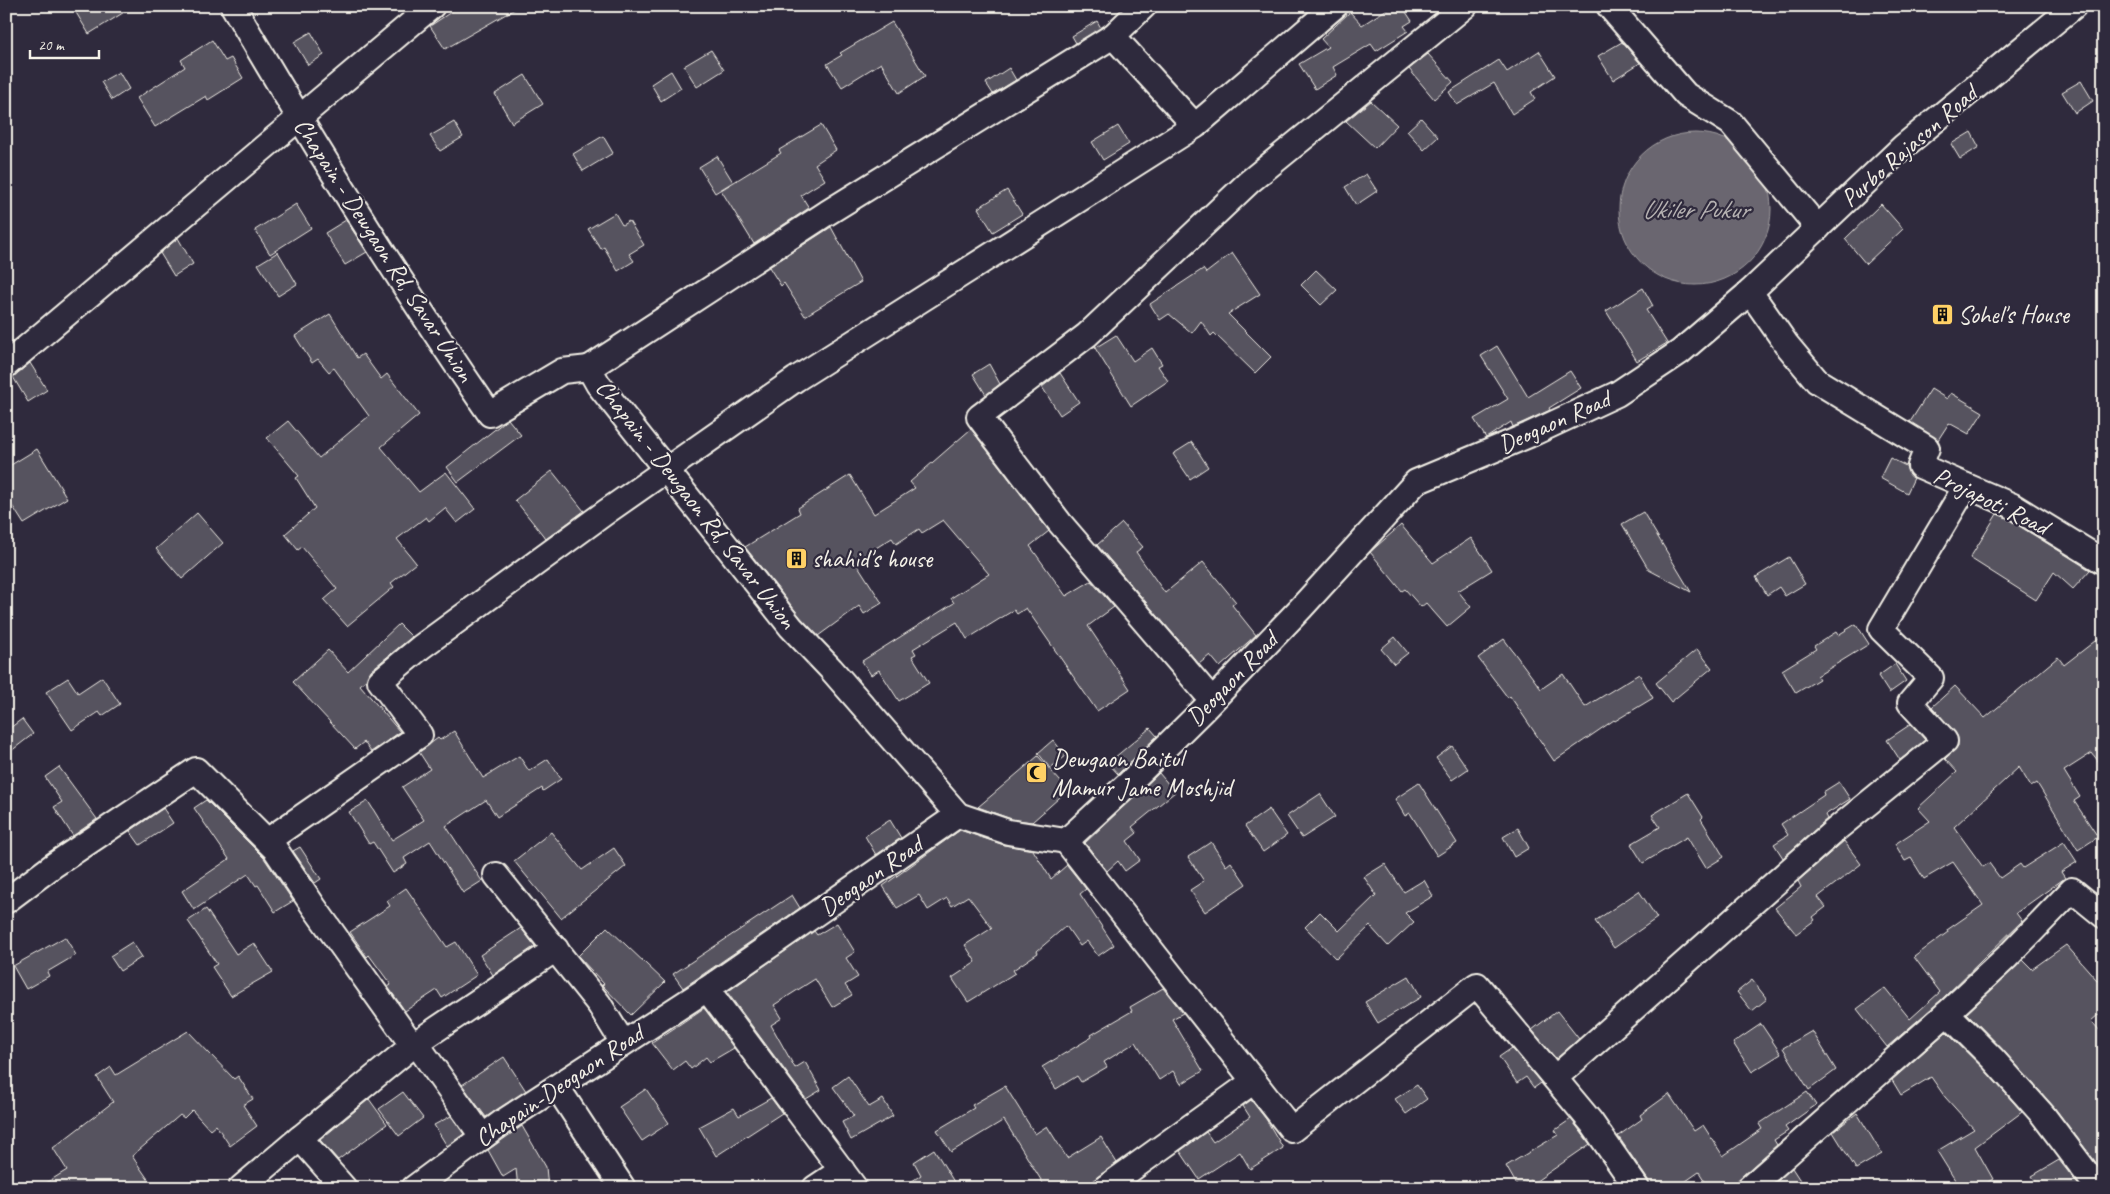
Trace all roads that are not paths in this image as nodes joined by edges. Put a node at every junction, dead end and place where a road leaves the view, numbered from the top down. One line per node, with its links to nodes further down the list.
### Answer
1 (232, 6): 9 (street, Chapain - Dewgaon Rd, Savar Union)
2 (432, 6): 9 (street)
3 (1144, 6): 8 (street)
4 (1335, 6): 10 (street)
5 (1465, 6): 18 (street)
6 (1609, 6): 11 (street)
7 (2074, 6): 11 (street, Purbo Rajason Road)
8 (1113, 36): 10 (street); 14 (street)
9 (299, 120): 13 (street); 14 (street, Chapain - Dewgaon Rd, Savar Union)
10 (1195, 126): 15 (street)
11 (1818, 228): 12 (street, Purbo Rajason Road)
12 (1750, 292): 16 (street, Projapoti Road); 18 (street, Deogaon Road)
13 (6, 365)
14 (589, 368): 15 (street, Chapain - Dewgaon Rd, Savar Union)
15 (665, 470): 19 (street, Chapain - Dewgaon Rd, Savar Union); 20 (street)
16 (1966, 486): 17 (street, Projapoti Road); 30 (street)
17 (2104, 562)
18 (1212, 700): 21 (street, Deogaon Road)
19 (958, 815): 21 (street); 26 (street, Deogaon Road)
20 (267, 841): 23 (street); 29 (street)
21 (1066, 841): 31 (street)
22 (496, 875): 25 (street)
23 (6, 901)
24 (2104, 916): 27 (street)
25 (556, 950): 28 (street); 29 (street)
26 (706, 989): 28 (street, Chapain-Deogaon Road); 35 (street)
27 (1947, 1013): 43 (street); 44 (street)
28 (623, 1043): 32 (street, Chapain-Deogaon Road)
29 (415, 1045): 33 (street); 34 (street)
30 (1555, 1078): 31 (street); 42 (street)
31 (1254, 1082): 41 (street)
32 (557, 1087): 33 (street, Chapain-Deogaon Road); 39 (street)
33 (482, 1136): 36 (street, Chapain-Deogaon Road)
34 (300, 1138): 37 (street); 38 (street)
35 (849, 1179): 40 (street)
36 (428, 1183)
37 (241, 1188)
38 (344, 1188)
39 (623, 1188)
40 (815, 1188)
41 (1105, 1188)
42 (1637, 1188)
43 (1749, 1188)
44 (2098, 1188)

